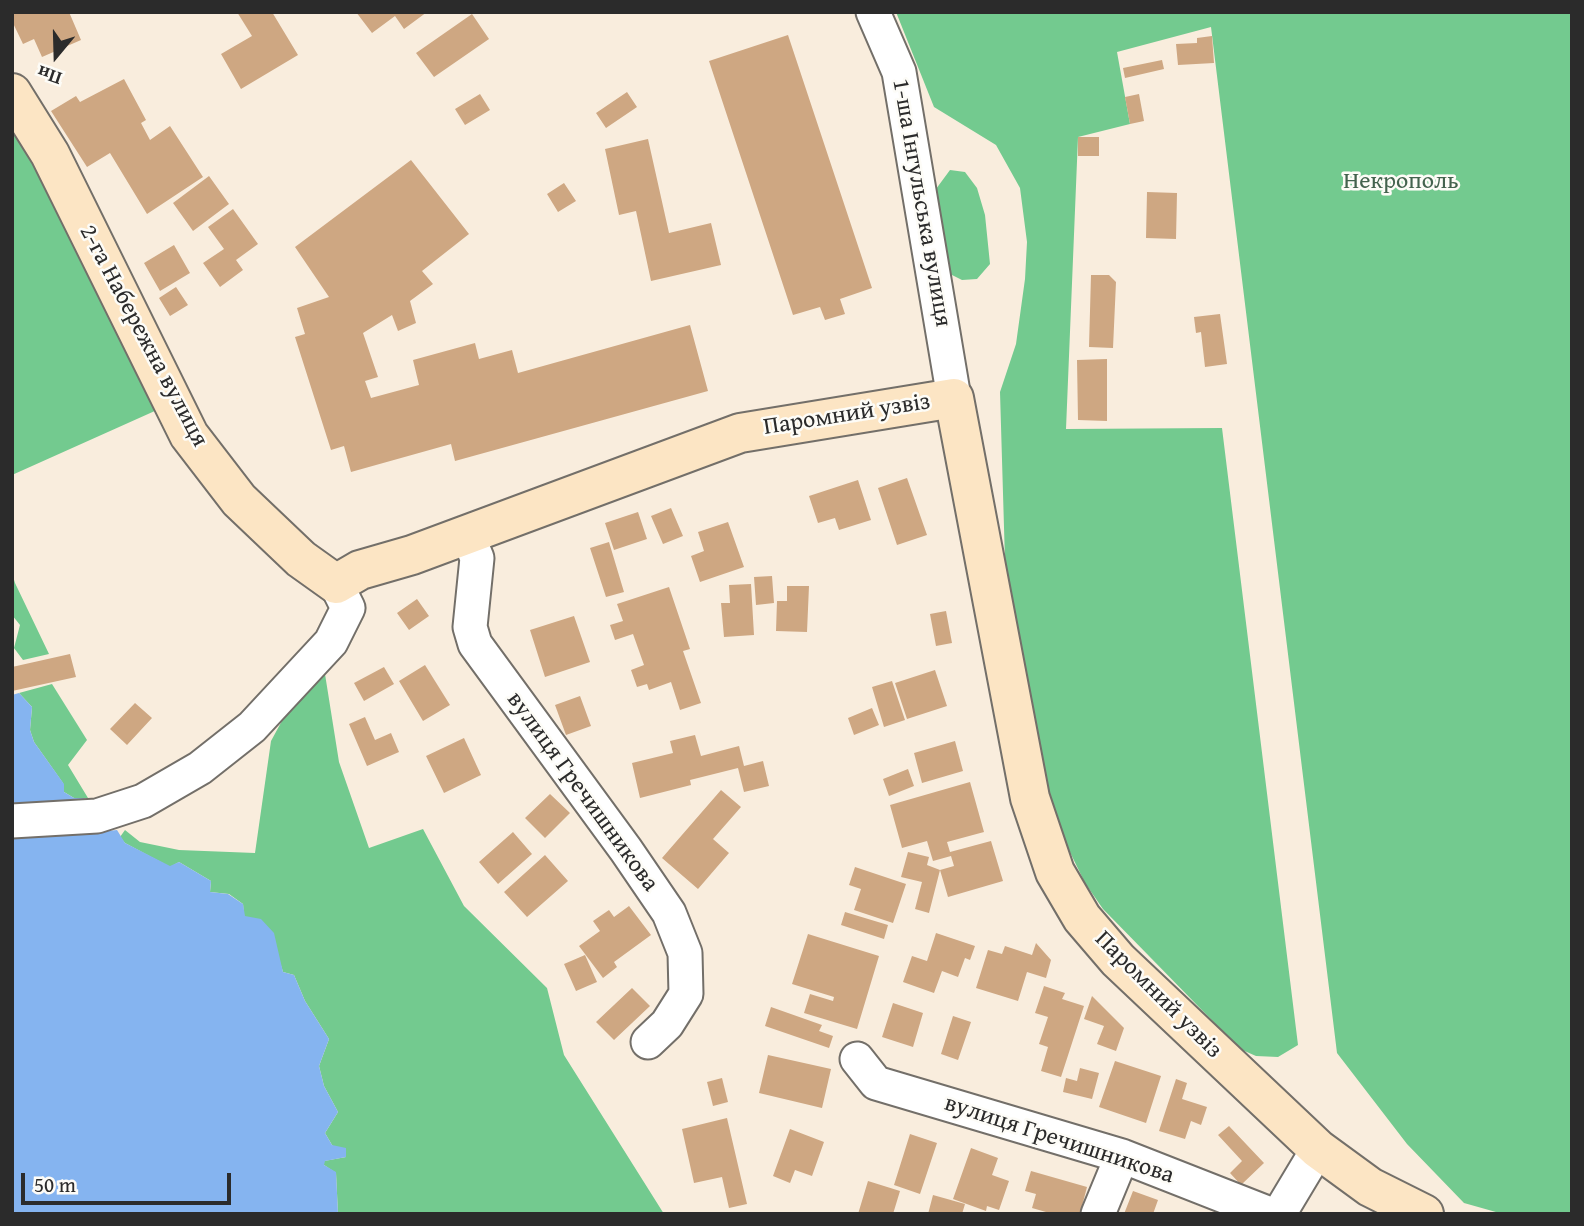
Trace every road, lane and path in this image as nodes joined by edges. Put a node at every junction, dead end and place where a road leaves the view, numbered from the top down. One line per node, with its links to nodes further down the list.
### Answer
1 (873, 12): 3 (street, 1-ша Інгульська вулиця)
2 (12, 93): 5 (main road, 2-га Набережна вулиця)
3 (954, 398): 4 (main road, Паромний узвіз); 9 (main road, Паромний узвіз)
4 (467, 534): 5 (main road, Паромний узвіз); 7 (street, вулиця Гречишникова)
5 (336, 584): 6 (street)
6 (12, 821)
7 (648, 1042)
8 (857, 1059): 10 (street, вулиця Гречишникова)
9 (1306, 1137): 11 (main road); 14 (street)
10 (1122, 1156): 12 (street); 13 (street, вулиця Гречишникова)
11 (1418, 1213)
12 (1098, 1214)
13 (1270, 1214)
14 (1279, 1214)

